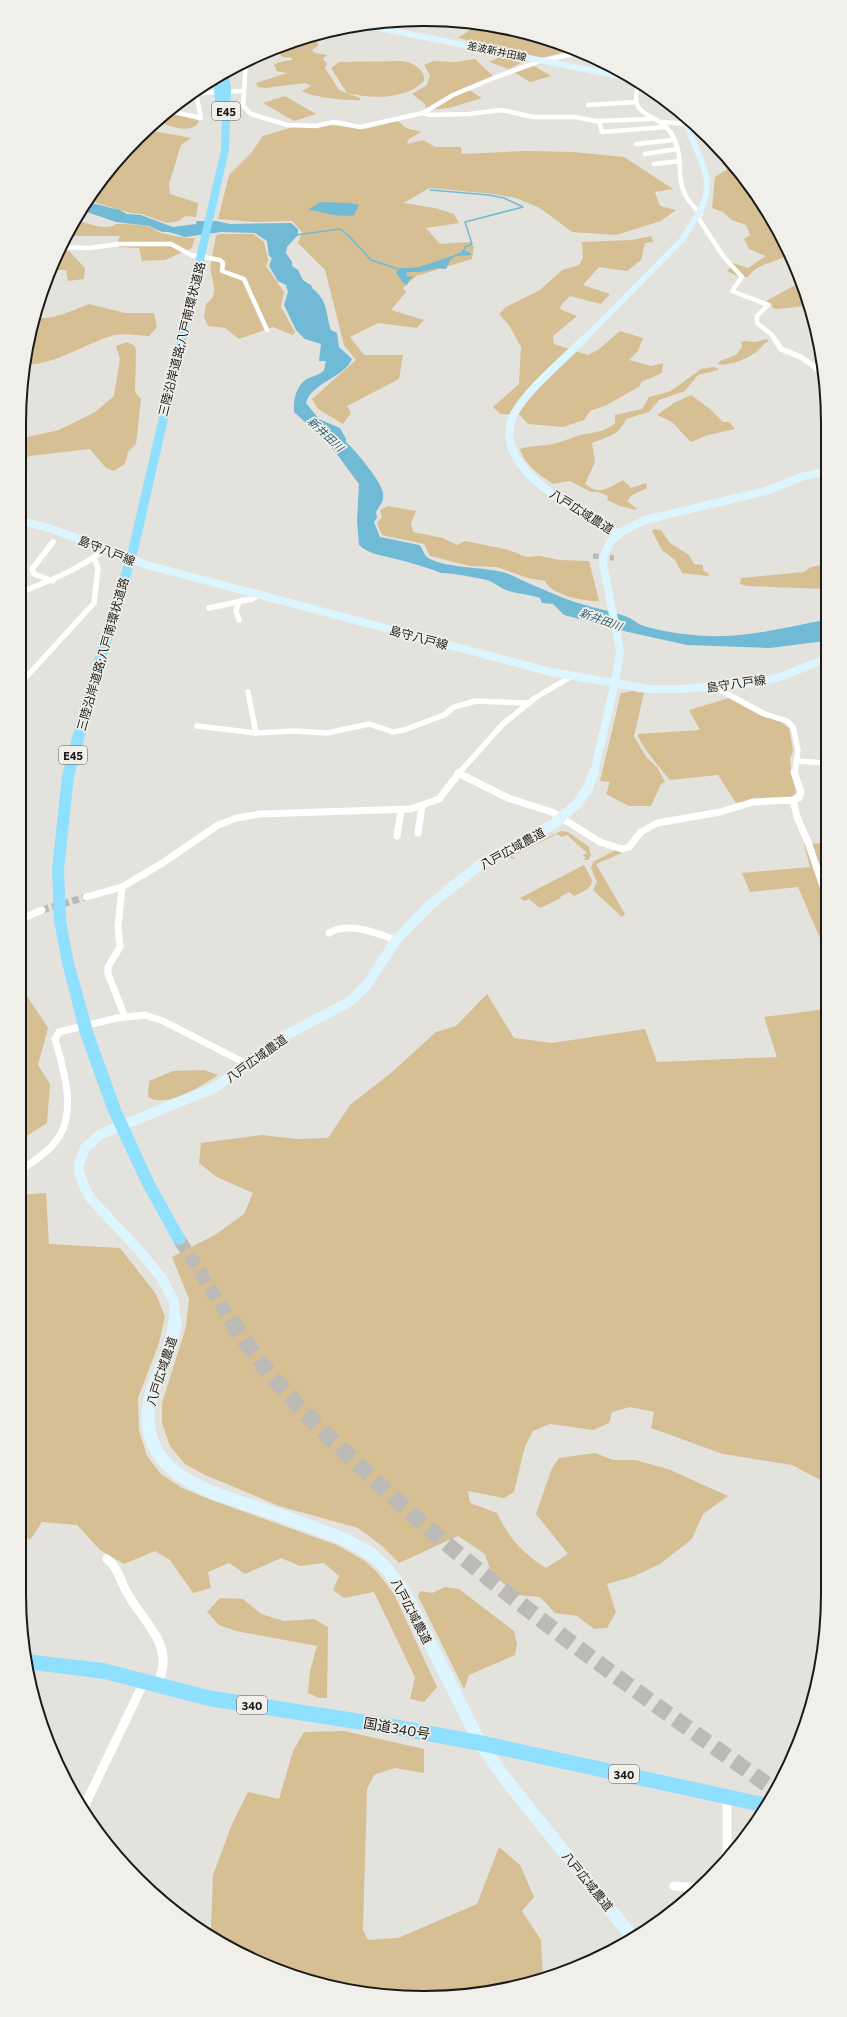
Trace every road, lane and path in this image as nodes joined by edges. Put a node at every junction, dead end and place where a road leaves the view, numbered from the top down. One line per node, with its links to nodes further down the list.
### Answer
1 (384, 28): 3 (street, 差波新井田線)
2 (571, 54): 3 (street)
3 (540, 61): 5 (street, 差波新井田線); 19 (street)
4 (245, 68): 13 (street)
5 (615, 75)
6 (231, 76): 11 (highway)
7 (226, 79): 11 (highway, 三陸沿岸道路;八戸南環状道路 / E45)
8 (217, 84): 10 (highway, 三陸沿岸道路;八戸南環状道路 / E45)
9 (215, 85): 10 (highway)
10 (217, 88): 29 (highway, 三陸沿岸道路;八戸南環状道路 / E45)
11 (227, 88): 29 (highway, 三陸沿岸道路;八戸南環状道路 / E45)
12 (637, 88): 16 (street)
13 (244, 91): 14 (street); 19 (street)
14 (205, 92)
15 (196, 98): 18 (street)
16 (636, 102): 17 (street); 20 (street)
17 (588, 105)
18 (176, 113)
19 (423, 113): 21 (street)
20 (651, 119): 21 (street); 22 (street)
21 (599, 121): 24 (street)
22 (660, 122): 23 (street); 24 (street)
23 (683, 123)
24 (666, 127): 26 (street)
25 (690, 129): 33 (street, 八戸広域農道)
26 (673, 140): 27 (street); 28 (street)
27 (636, 144)
28 (677, 149): 30 (street); 31 (street)
29 (225, 150): 77 (highway, 三陸沿岸道路;八戸南環状道路 / E45)
30 (645, 154)
31 (680, 161): 32 (street); 33 (street)
32 (654, 164)
33 (700, 216): 36 (street); 39 (street, 八戸広域農道)
34 (67, 247): 35 (street)
35 (267, 330)
36 (816, 369)
37 (821, 473): 39 (street)
38 (26, 522): 41 (street, 島守八戸線)
39 (619, 534): 52 (street, 八戸広域農道)
40 (54, 542): 43 (street)
41 (107, 551): 42 (street); 45 (street, 島守八戸線)
42 (94, 558): 43 (street); 51 (street)
43 (53, 581): 44 (street)
44 (26, 591)
45 (259, 595): 46 (street); 50 (street, 島守八戸線)
46 (244, 600): 47 (street); 48 (street)
47 (209, 608)
48 (239, 620)
49 (821, 660): 53 (street, 島守八戸線)
50 (572, 676): 52 (street, 島守八戸線); 55 (street)
51 (26, 677)
52 (615, 682): 53 (street, 島守八戸線); 64 (street, 八戸広域農道)
53 (714, 687): 58 (street)
54 (248, 692): 57 (street)
55 (527, 703): 57 (street); 60 (street)
56 (197, 726): 57 (street)
57 (256, 733)
58 (796, 761): 59 (street); 61 (street)
59 (821, 763)
60 (458, 773): 62 (street); 64 (street)
61 (793, 800): 64 (street); 67 (street)
62 (422, 806): 63 (street); 65 (street)
63 (401, 810): 66 (street); 68 (street)
64 (562, 818): 73 (street, 八戸広域農道)
65 (418, 833)
66 (397, 836)
67 (821, 880)
68 (122, 887): 69 (street); 74 (street)
69 (86, 897)
70 (42, 910): 71 (street)
71 (26, 917)
72 (329, 933): 73 (street)
73 (396, 940): 75 (street, 八戸広域農道)
74 (125, 1017): 75 (street); 76 (street)
75 (247, 1064): 81 (street, 八戸広域農道)
76 (26, 1166)
77 (179, 1239)
78 (107, 1559): 80 (street)
79 (32, 1662): 80 (highway, 国道340号 / 340)
80 (150, 1684): 81 (highway, 国道340号 / 340); 83 (street)
81 (480, 1744): 82 (highway, 国道340号 / 340); 88 (street, 八戸広域農道)
82 (727, 1797): 84 (highway, 国道340号 / 340); 85 (street)
83 (86, 1803)
84 (761, 1804)
85 (727, 1850)
86 (674, 1886): 87 (street)
87 (691, 1887)
88 (630, 1933)

